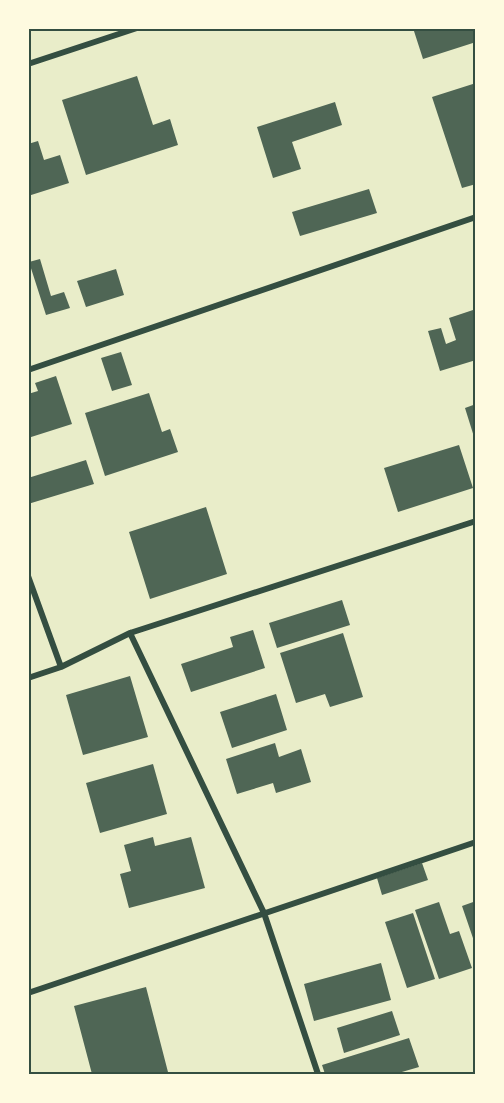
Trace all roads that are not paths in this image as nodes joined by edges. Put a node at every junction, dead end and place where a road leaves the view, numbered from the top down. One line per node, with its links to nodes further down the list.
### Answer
1 (137, 28): 2 (street)
2 (28, 64)
3 (476, 217): 4 (street)
4 (28, 370)
5 (476, 521): 7 (street)
6 (28, 576): 8 (street)
7 (130, 633): 8 (street); 11 (street)
8 (61, 667): 9 (street)
9 (28, 678)
10 (476, 842): 11 (street)
11 (264, 913): 12 (street); 13 (street)
12 (28, 993)
13 (318, 1074)

